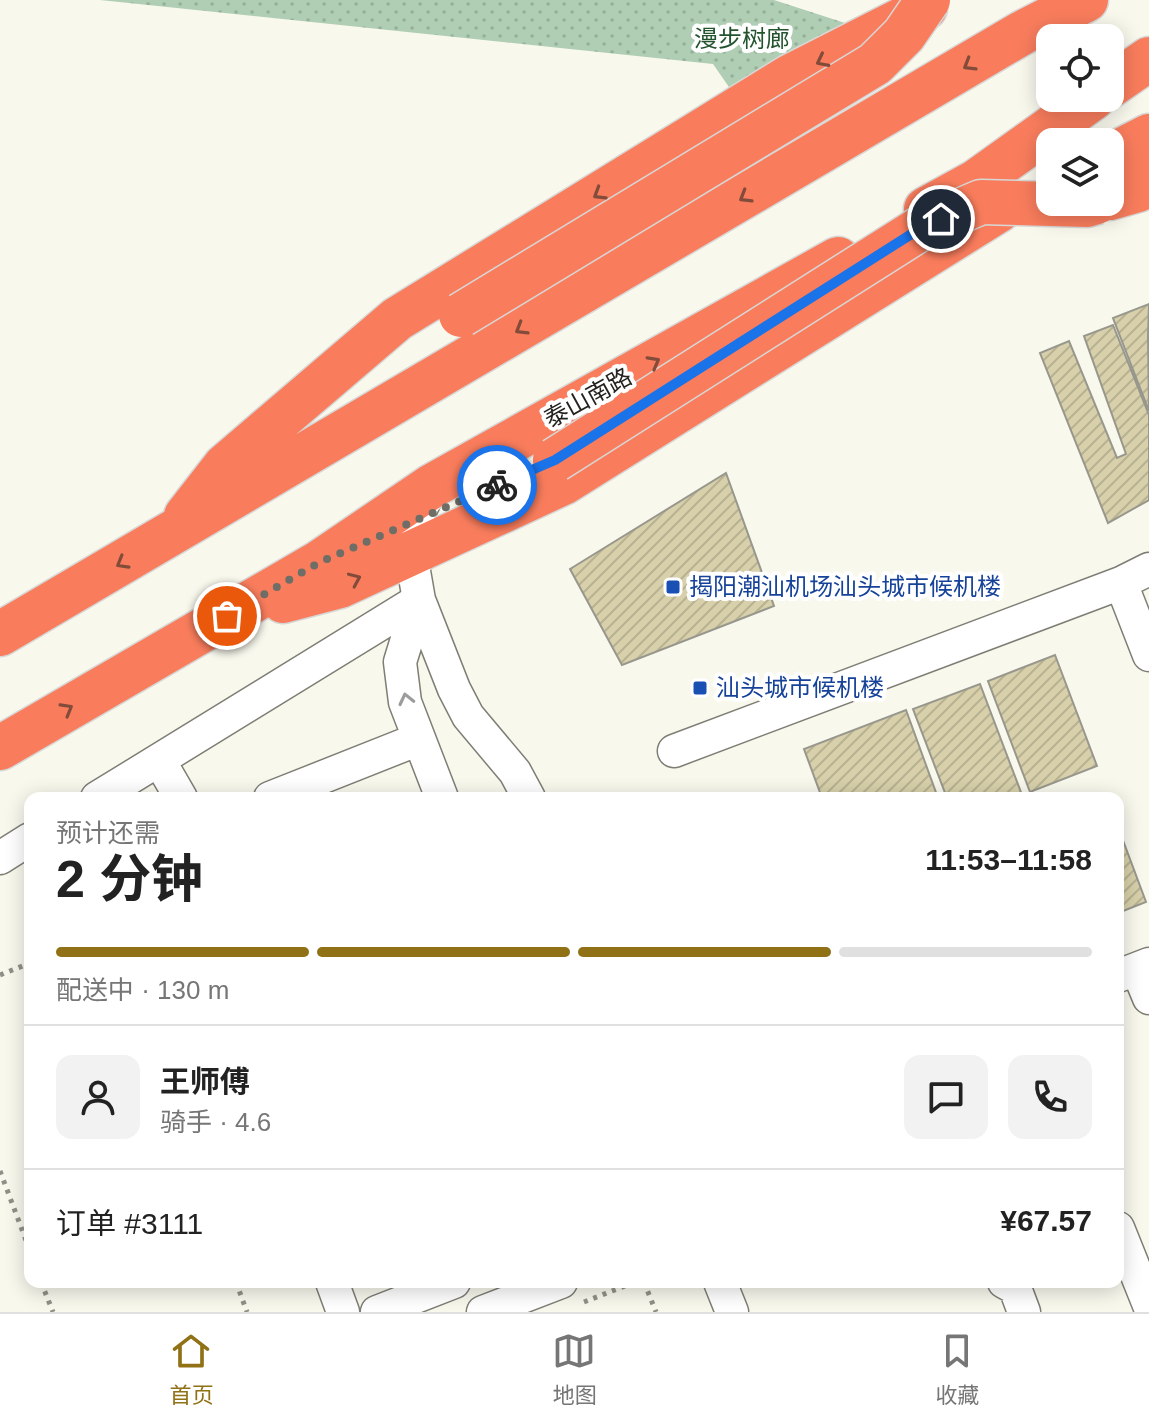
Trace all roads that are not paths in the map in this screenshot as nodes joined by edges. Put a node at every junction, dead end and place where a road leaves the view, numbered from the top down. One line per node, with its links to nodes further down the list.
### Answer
1 (928, 0): 15 (highway, bridge)
2 (942, 0): 17 (highway, one-way to 17)
3 (1060, 0): 5 (highway)
4 (1086, 0): 5 (highway)
5 (1022, 33): 15 (highway, one-way to 15)
6 (1149, 59): 7 (highway)
7 (1124, 76)
8 (1073, 112): 11 (highway, 泰山南路)
9 (1132, 153): 13 (highway)
10 (1036, 166): 11 (highway)
11 (977, 181): 16 (highway, 泰山南路, one-way to 11)
12 (1036, 192): 16 (highway)
13 (1124, 194)
14 (1036, 204): 16 (highway, bridge)
15 (214, 510): 17 (highway)
16 (419, 520): 19 (street); 20 (highway); 20 (highway, one-way to 16)
17 (170, 535): 21 (highway, one-way to 21)
18 (1135, 576): 22 (street); 25 (street)
19 (419, 600): 23 (street, one-way to 19); 26 (street); 31 (street)
20 (227, 616): 24 (highway, one-way to 20)
21 (0, 634)
22 (1149, 655)
23 (419, 739): 29 (street); 30 (street)
24 (0, 748)
25 (674, 751)
26 (159, 760): 27 (street); 28 (street)
27 (107, 792)
28 (178, 792)
29 (285, 792)
30 (440, 792)
31 (526, 792)
32 (24, 843): 33 (street)
33 (0, 858)
34 (1124, 1242): 39 (street)
35 (439, 1288): 40 (street)
36 (722, 1288): 42 (street)
37 (1015, 1288): 43 (street)
38 (565, 1294): 41 (street)
39 (1148, 1298)
40 (377, 1312)
41 (483, 1312)
42 (732, 1312)
43 (1024, 1312)

